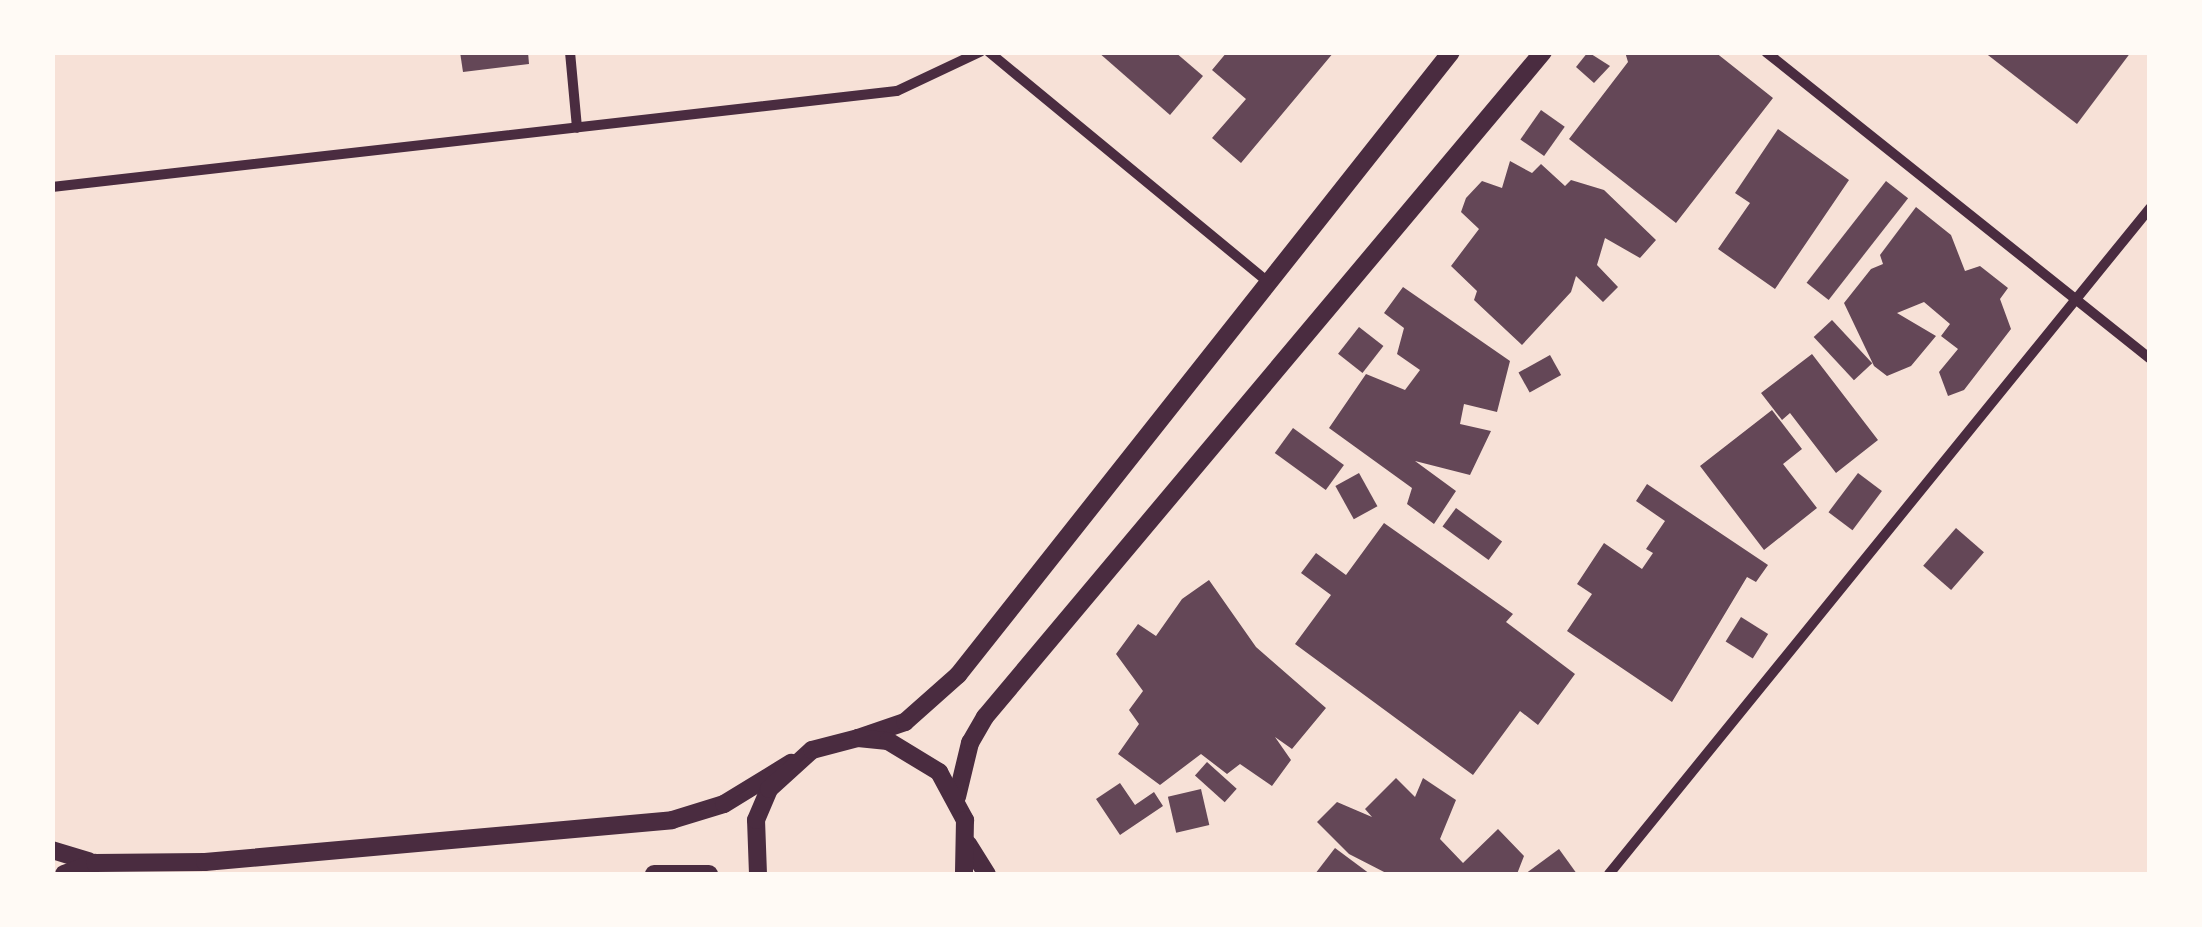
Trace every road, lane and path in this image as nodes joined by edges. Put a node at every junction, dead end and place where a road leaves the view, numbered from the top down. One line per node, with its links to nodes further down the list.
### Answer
1 (570, 52): 7 (street)
2 (980, 52): 7 (street)
3 (990, 52): 10 (street)
4 (1451, 52): 10 (street)
5 (1543, 52): 15 (street)
6 (1766, 52): 11 (street)
7 (577, 128): 8 (street)
8 (52, 187)
9 (2150, 208): 11 (street)
10 (1268, 282): 13 (street)
11 (2076, 299): 12 (street); 25 (street)
12 (2150, 358)
13 (858, 738): 14 (street); 15 (street)
14 (791, 764): 18 (street); 22 (street)
15 (956, 797): 16 (street)
16 (968, 844): 23 (street); 24 (street)
17 (52, 850): 18 (street)
18 (95, 863): 19 (street)
19 (64, 874)
20 (654, 874): 21 (street)
21 (709, 874)
22 (758, 874)
23 (964, 874)
24 (987, 874)
25 (1609, 874)

